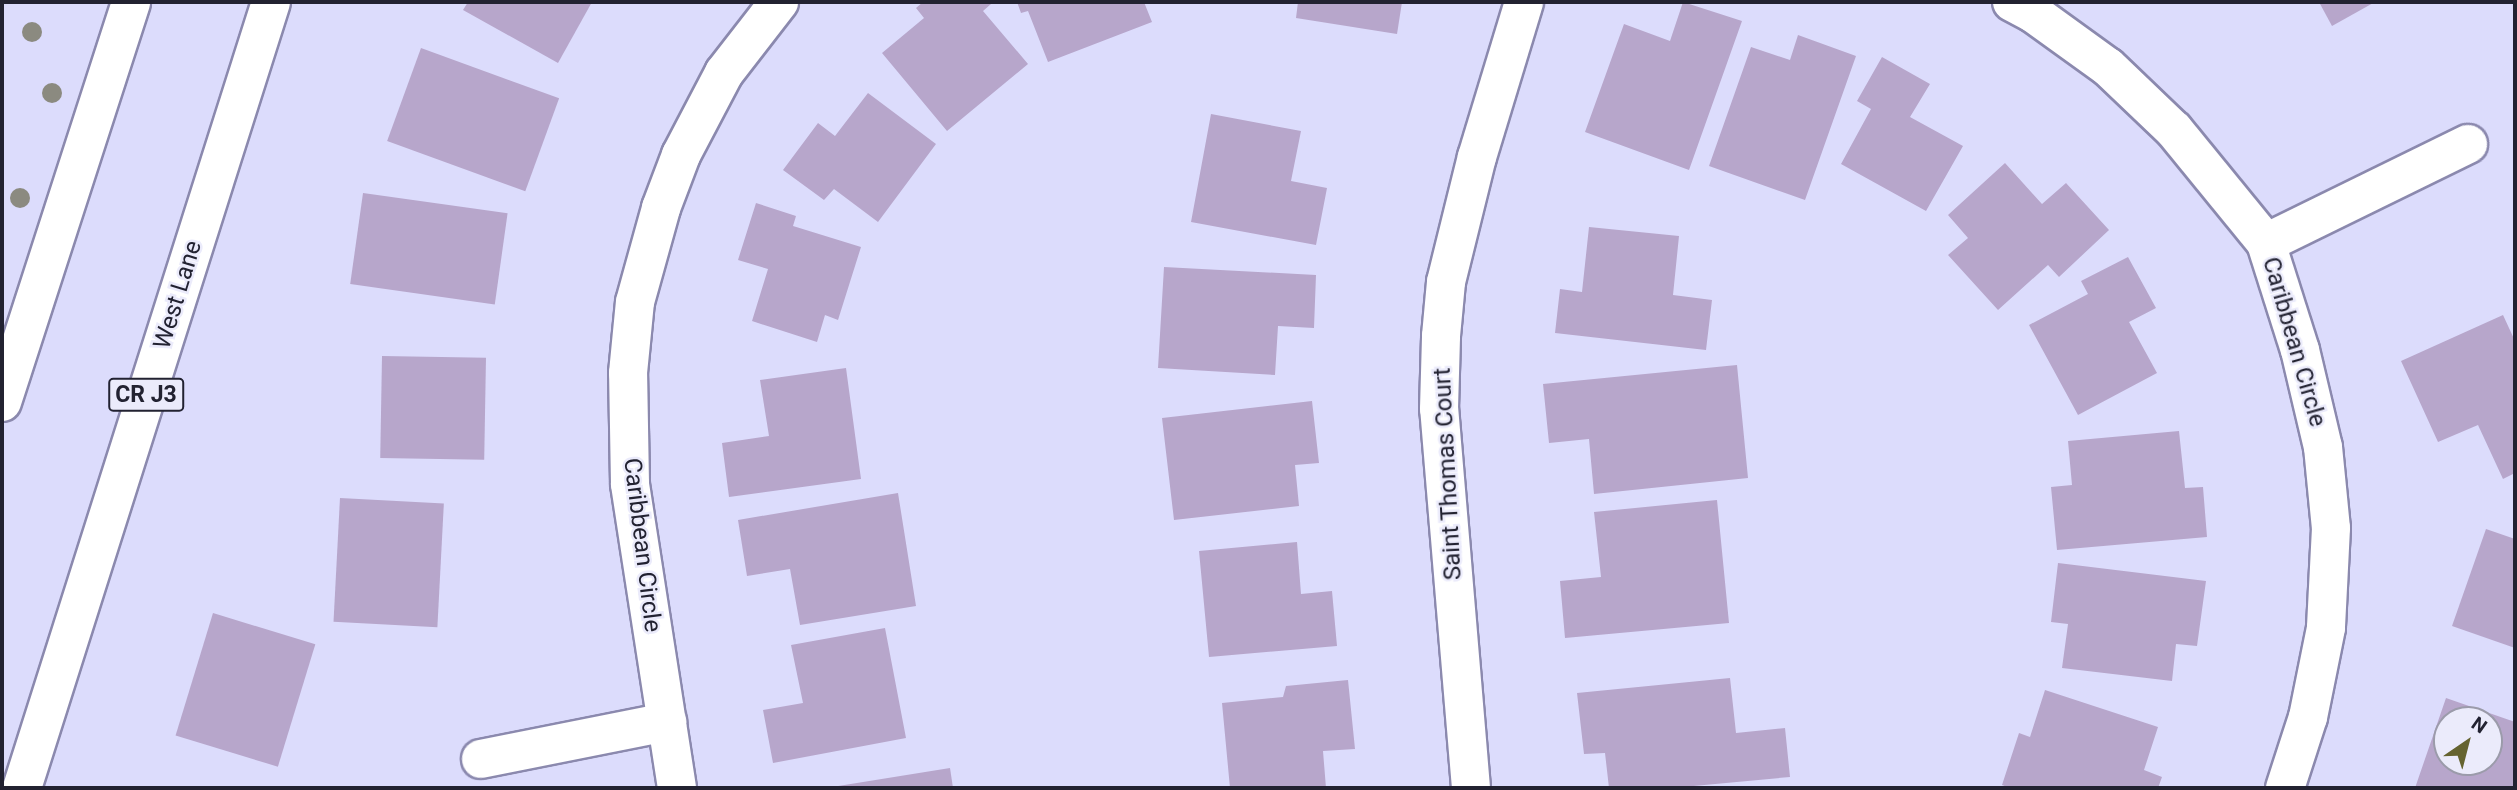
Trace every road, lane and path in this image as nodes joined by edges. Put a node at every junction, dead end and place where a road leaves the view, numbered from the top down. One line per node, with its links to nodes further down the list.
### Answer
1 (131, 2): 8 (street)
2 (271, 2): 11 (street, West Lane / CR J3)
3 (779, 2): 9 (street, Caribbean Circle)
4 (1524, 2): 13 (street, Saint Thomas Court)
5 (2012, 2): 7 (street, Caribbean Circle)
6 (2468, 144): 7 (street)
7 (2266, 243): 14 (street, Caribbean Circle)
8 (2, 401)
9 (667, 722): 10 (street); 12 (street, Caribbean Circle)
10 (481, 759)
11 (22, 788)
12 (677, 788)
13 (1471, 788)
14 (2285, 788)

